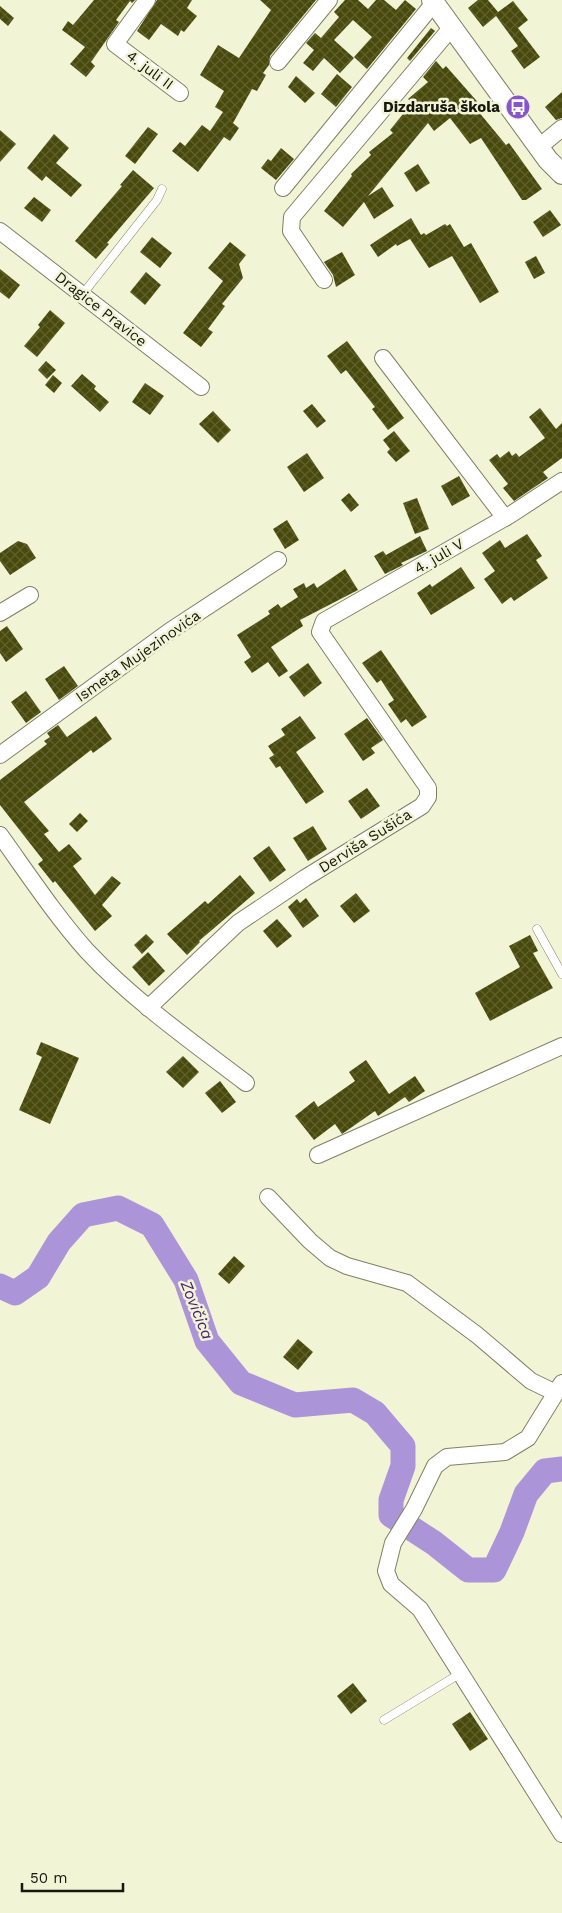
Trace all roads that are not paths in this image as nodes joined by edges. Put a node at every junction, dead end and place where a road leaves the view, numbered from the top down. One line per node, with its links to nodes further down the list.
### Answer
1 (147, 0): 6 (street, 4. juli II)
2 (329, 0): 5 (street)
3 (433, 1): 4 (street); 10 (street)
4 (452, 27): 8 (street); 13 (street)
5 (278, 62)
6 (180, 93)
7 (562, 128): 8 (street)
8 (540, 147): 9 (street)
9 (562, 174)
10 (283, 188)
11 (162, 190): 14 (lane)
12 (0, 231): 14 (street, Dragice Pravice)
13 (324, 280)
14 (82, 295): 16 (street, Dragice Pravice)
15 (383, 358): 18 (street)
16 (201, 387)
17 (562, 481): 18 (street, 4. juli V)
18 (505, 518): 22 (street, 4. juli V)
19 (278, 560): 23 (street, Ismeta Mujezinovića)
20 (30, 595): 21 (street)
21 (0, 613)
22 (320, 632): 27 (street, Derviša Sušića)
23 (0, 755)
24 (0, 835): 27 (street)
25 (537, 930): 26 (lane)
26 (562, 974)
27 (148, 1008): 29 (street)
28 (562, 1046): 30 (street)
29 (246, 1083)
30 (318, 1155)
31 (268, 1196): 32 (street)
32 (559, 1388): 33 (street)
33 (461, 1673): 34 (lane); 35 (street)
34 (384, 1720)
35 (562, 1834)

